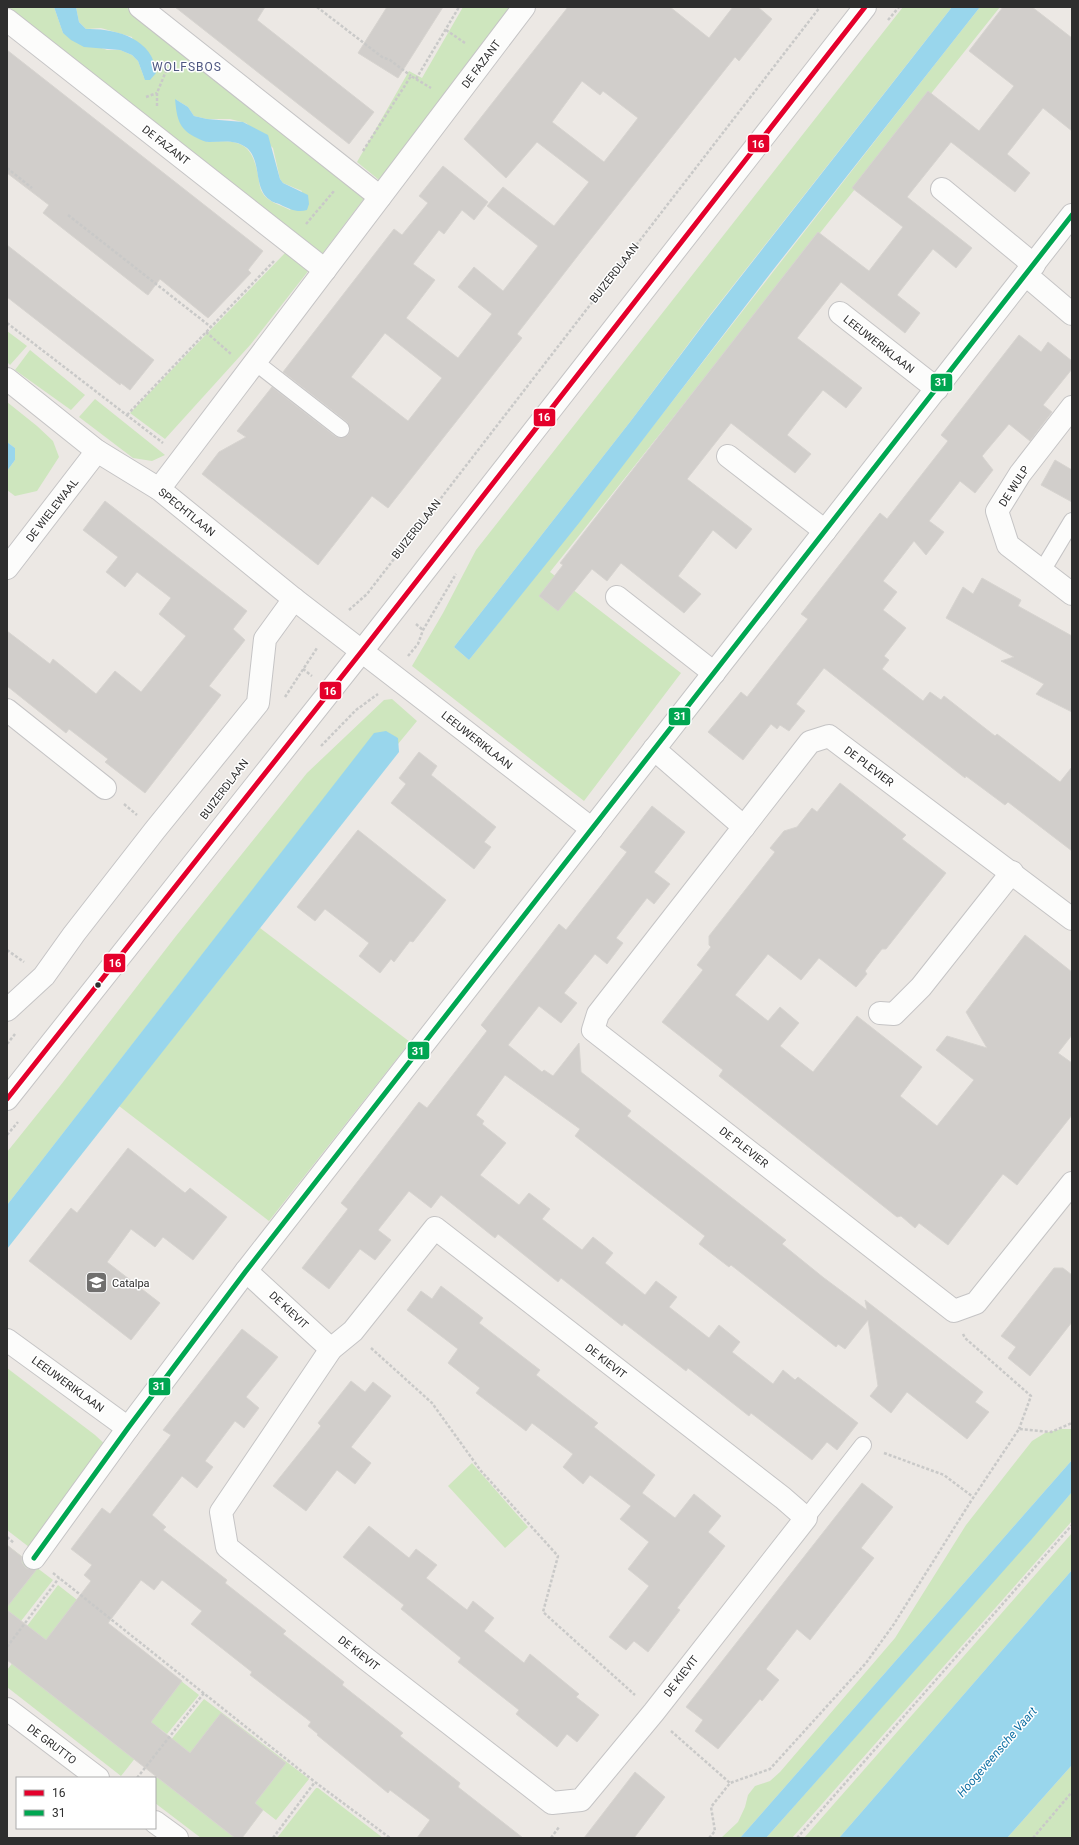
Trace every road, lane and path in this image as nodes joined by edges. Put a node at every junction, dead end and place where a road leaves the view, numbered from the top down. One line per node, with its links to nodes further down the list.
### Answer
1 (140, 7): 8 (street)
2 (317, 7): 9 (path)
3 (459, 7): 10 (path)
4 (524, 7): 15 (street, DE FAZANT)
5 (820, 7): 41 (path, BUIZERDLAAN)
6 (865, 7): 42 (street, BUIZERDLAAN)
7 (7, 20): 11 (street, DE FAZANT)
8 (167, 28): 11 (path); 15 (street)
9 (411, 76)
10 (416, 79)
11 (158, 139): 18 (street, DE FAZANT)
12 (7, 168): 13 (path)
13 (32, 188)
14 (942, 189): 19 (street)
15 (380, 197): 18 (street, DE FAZANT)
16 (68, 215): 23 (path)
17 (1072, 215): 19 (street)
18 (325, 270): 25 (street, DE FAZANT)
19 (1030, 270): 21 (street); 27 (street)
20 (840, 313): 27 (street, LEEUWERIKLAAN)
21 (1072, 314)
22 (7, 323): 32 (path)
23 (211, 327)
24 (206, 332): 25 (path)
25 (252, 366): 29 (lane); 32 (street, DE FAZANT)
26 (7, 379): 30 (street, SPECHTLAAN)
27 (937, 389): 35 (street)
28 (1072, 408): 37 (street, DE WULP)
29 (341, 429)
30 (97, 451): 33 (street, SPECHTLAAN); 36 (street, DE WIELEWAAL)
31 (728, 456): 35 (street)
32 (182, 458): 33 (street, DE FAZANT)
33 (159, 489): 40 (street, SPECHTLAAN)
34 (1072, 521): 37 (lane)
35 (825, 531): 43 (street)
36 (7, 568)
37 (1042, 571): 38 (street, DE WULP)
38 (1072, 594)
39 (617, 597): 43 (street)
40 (294, 599): 41 (street, SPECHTLAAN); 52 (street)
41 (333, 628): 42 (street, SPECHTLAAN); 44 (path, BUIZERDLAAN)
42 (362, 651): 49 (street, LEEUWERIKLAAN); 56 (street, BUIZERDLAAN)
43 (714, 673): 46 (street)
44 (282, 702)
45 (7, 710): 47 (street)
46 (654, 749): 48 (street); 49 (street)
47 (105, 788)
48 (744, 827): 50 (street, DE PLEVIER); 59 (street, DE PLEVIER)
49 (592, 829): 58 (street)
50 (1012, 872): 51 (street, DE PLEVIER); 53 (street)
51 (1072, 919)
52 (7, 1010)
53 (880, 1013)
54 (20, 1029): 55 (path)
55 (7, 1044)
56 (7, 1099)
57 (1072, 1183): 59 (street)
58 (246, 1271): 62 (street, DE KIEVIT); 64 (street)
59 (954, 1311): 65 (path)
60 (352, 1331): 62 (street, DE KIEVIT); 68 (street, DE KIEVIT); 76 (path)
61 (7, 1340): 64 (street, LEEUWERIKLAAN)
62 (331, 1349): 76 (street, DE KIEVIT)
63 (1072, 1424): 65 (path)
64 (128, 1428): 71 (street)
65 (1019, 1428): 67 (path)
66 (863, 1445): 67 (path); 68 (lane)
67 (974, 1497): 80 (path)
68 (806, 1518): 76 (street, DE KIEVIT)
69 (1072, 1525): 87 (path)
70 (7, 1537): 71 (path)
71 (34, 1558): 72 (path)
72 (59, 1578): 73 (path); 74 (path)
73 (7, 1647)
74 (204, 1693): 78 (path); 79 (path)
75 (7, 1709): 77 (street, DE GRUTTO)
76 (654, 1712): 80 (path)
77 (97, 1777)
78 (138, 1777)
79 (316, 1782): 84 (path); 85 (path)
80 (730, 1783): 86 (path)
81 (1072, 1792): 88 (path)
82 (156, 1823): 83 (street)
83 (177, 1838)
84 (272, 1838)
85 (390, 1838)
86 (709, 1838)
87 (797, 1838)
88 (1033, 1838)

